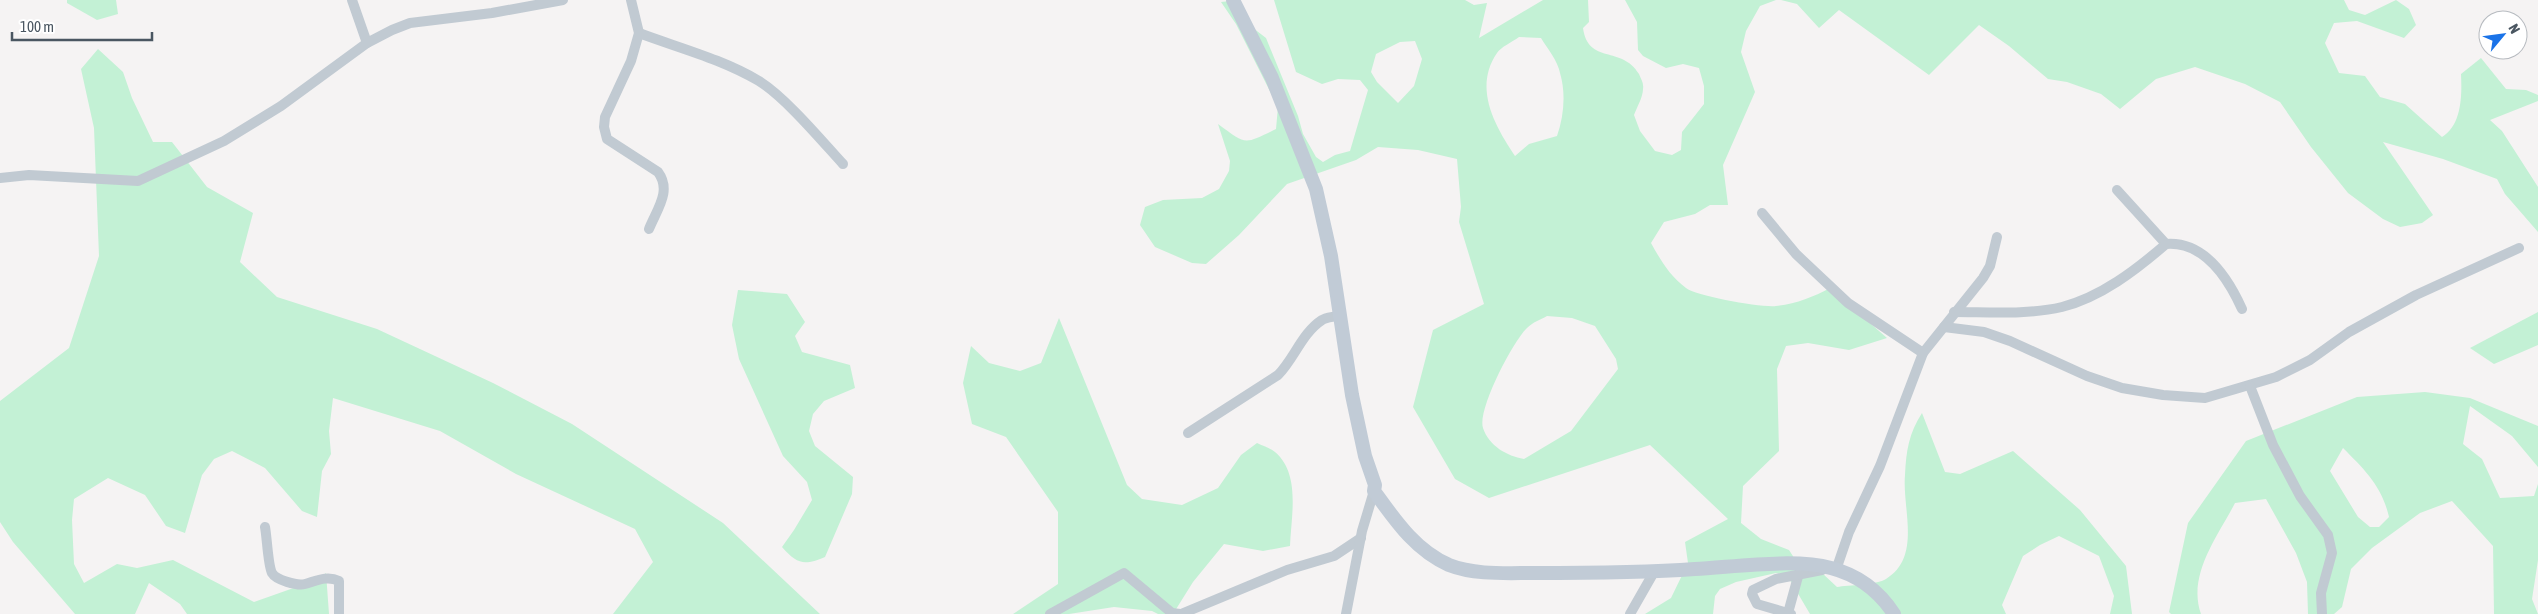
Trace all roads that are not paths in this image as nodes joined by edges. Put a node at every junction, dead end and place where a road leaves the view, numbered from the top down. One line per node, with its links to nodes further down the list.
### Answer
1 (352, 0): 6 (street)
2 (563, 0): 6 (street)
3 (630, 0): 5 (street)
4 (1233, 0): 17 (main road)
5 (639, 32): 7 (street); 11 (street)
6 (367, 43): 8 (street)
7 (843, 164)
8 (0, 178)
9 (2117, 190): 13 (street)
10 (1762, 213): 19 (street)
11 (649, 229)
12 (1997, 237): 16 (street)
13 (2166, 244): 15 (street); 16 (street)
14 (2519, 248): 20 (street)
15 (2242, 309)
16 (1954, 312): 18 (street)
17 (1340, 316): 21 (street); 22 (main road)
18 (1944, 327): 19 (street); 20 (street)
19 (1923, 353): 25 (street)
20 (2250, 386): 35 (street)
21 (1188, 433)
22 (1374, 491): 24 (street); 26 (main road)
23 (265, 527): 29 (street)
24 (1361, 538): 31 (street); 32 (street)
25 (1834, 569): 26 (main road); 27 (street); 34 (main road)
26 (1654, 572): 33 (street)
27 (1799, 573): 28 (street); 28 (street)
28 (1790, 613)
29 (339, 614)
30 (1050, 614): 31 (street)
31 (1180, 614)
32 (1346, 614)
33 (1630, 614)
34 (1894, 614)
35 (2322, 614)

